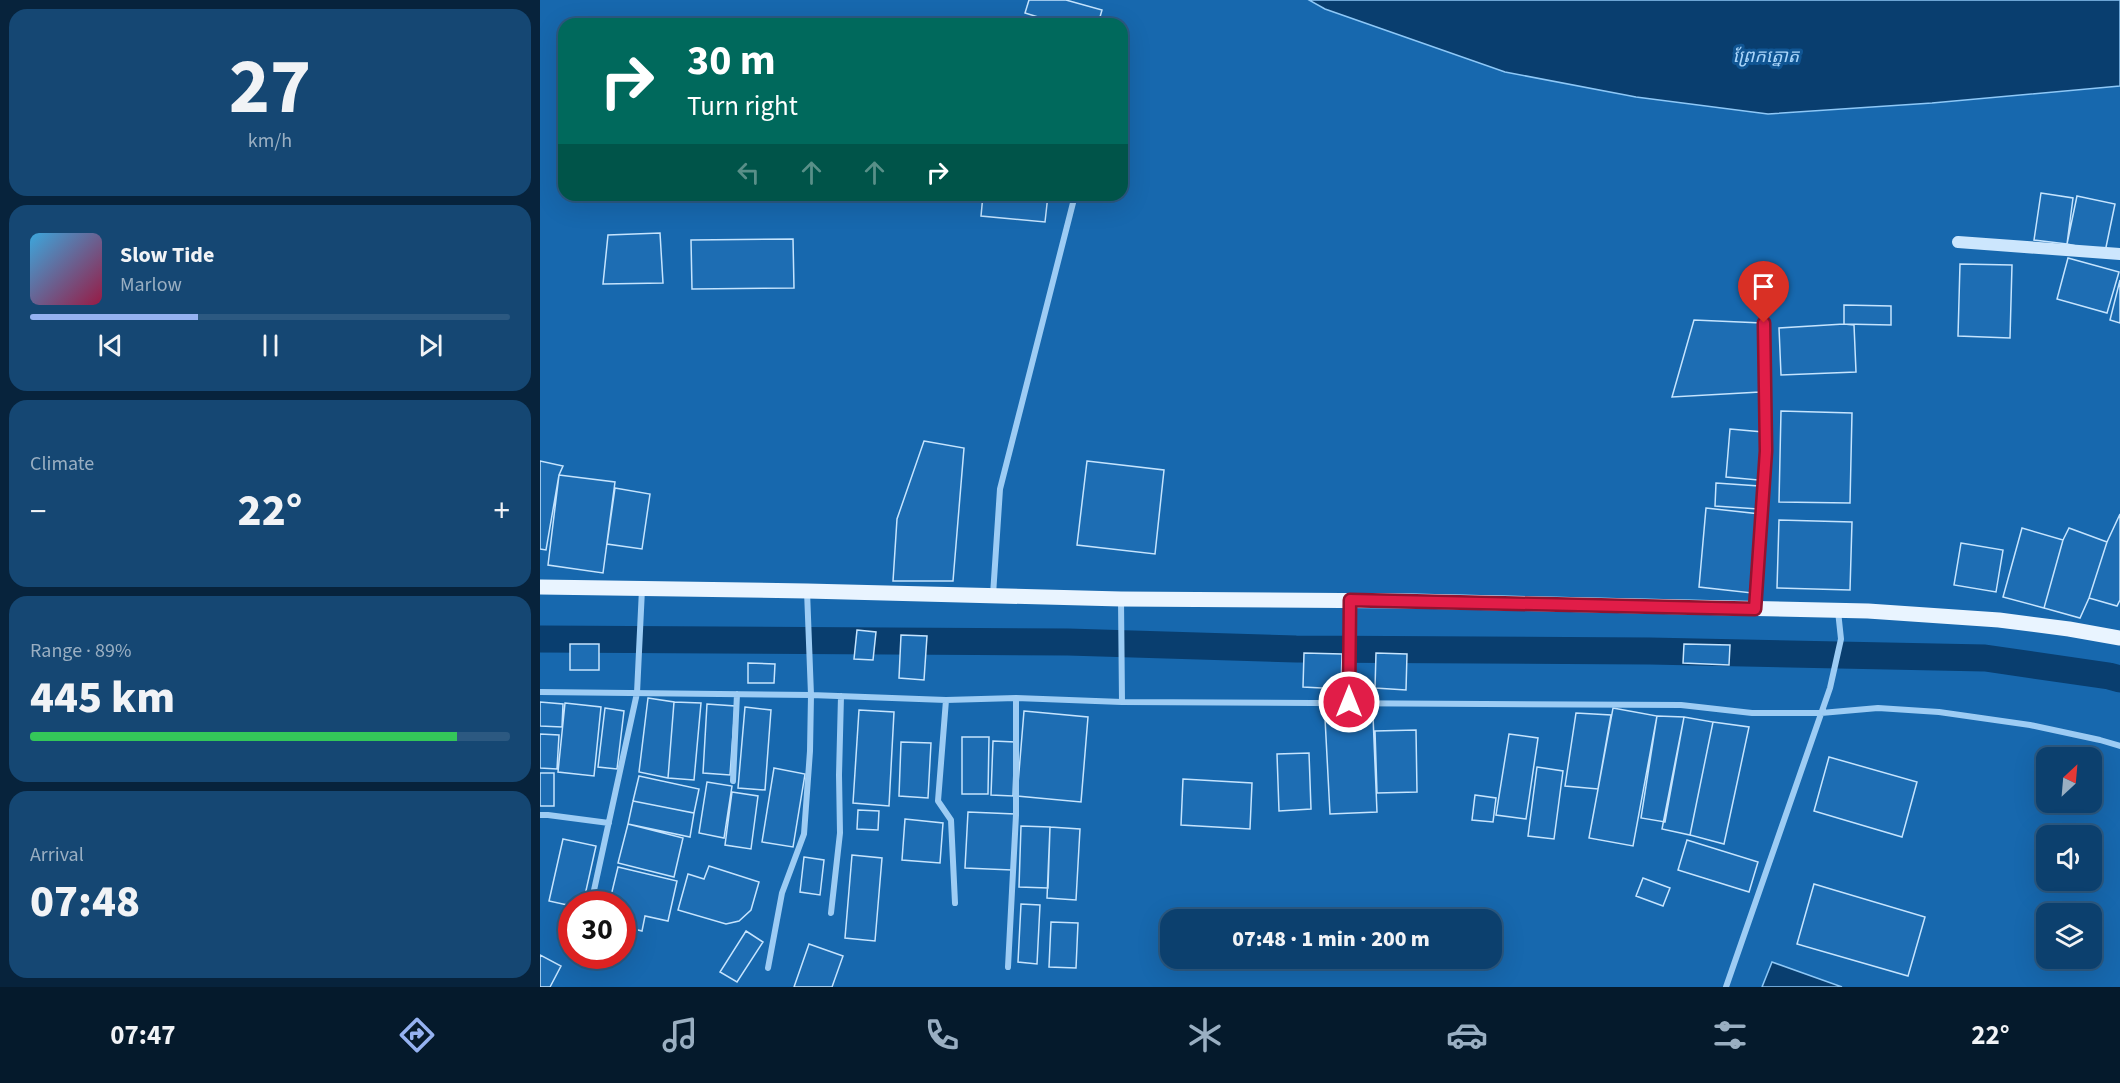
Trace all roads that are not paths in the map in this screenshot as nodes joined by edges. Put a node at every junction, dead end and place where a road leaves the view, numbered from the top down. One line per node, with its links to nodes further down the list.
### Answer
1 (1073, 201): 8 (street)
2 (1958, 242): 3 (street)
3 (2120, 254)
4 (1762, 282): 11 (street)
5 (540, 587): 6 (main road)
6 (642, 588): 7 (main road); 15 (street)
7 (807, 591): 8 (main road); 17 (street)
8 (993, 596): 9 (main road)
9 (1121, 599): 10 (main road); 21 (street)
10 (1350, 600): 11 (main road); 22 (street)
11 (1755, 609): 12 (main road)
12 (1838, 611): 13 (main road); 23 (street)
13 (2120, 638)
14 (540, 693): 15 (street)
15 (637, 693): 16 (street); 27 (street)
16 (737, 694): 17 (street); 25 (street)
17 (811, 695): 18 (street); 32 (street)
18 (842, 696): 20 (street); 30 (street)
19 (1016, 698): 20 (street); 21 (street); 31 (street)
20 (946, 700): 29 (street)
21 (1122, 702): 22 (street)
22 (1349, 702): 23 (street)
23 (1821, 713): 24 (street); 33 (street)
24 (2120, 746)
25 (733, 781)
26 (540, 815): 27 (street)
27 (609, 823): 28 (street)
28 (594, 891)
29 (955, 903)
30 (831, 913)
31 (1008, 966)
32 (768, 968)
33 (1726, 987)

